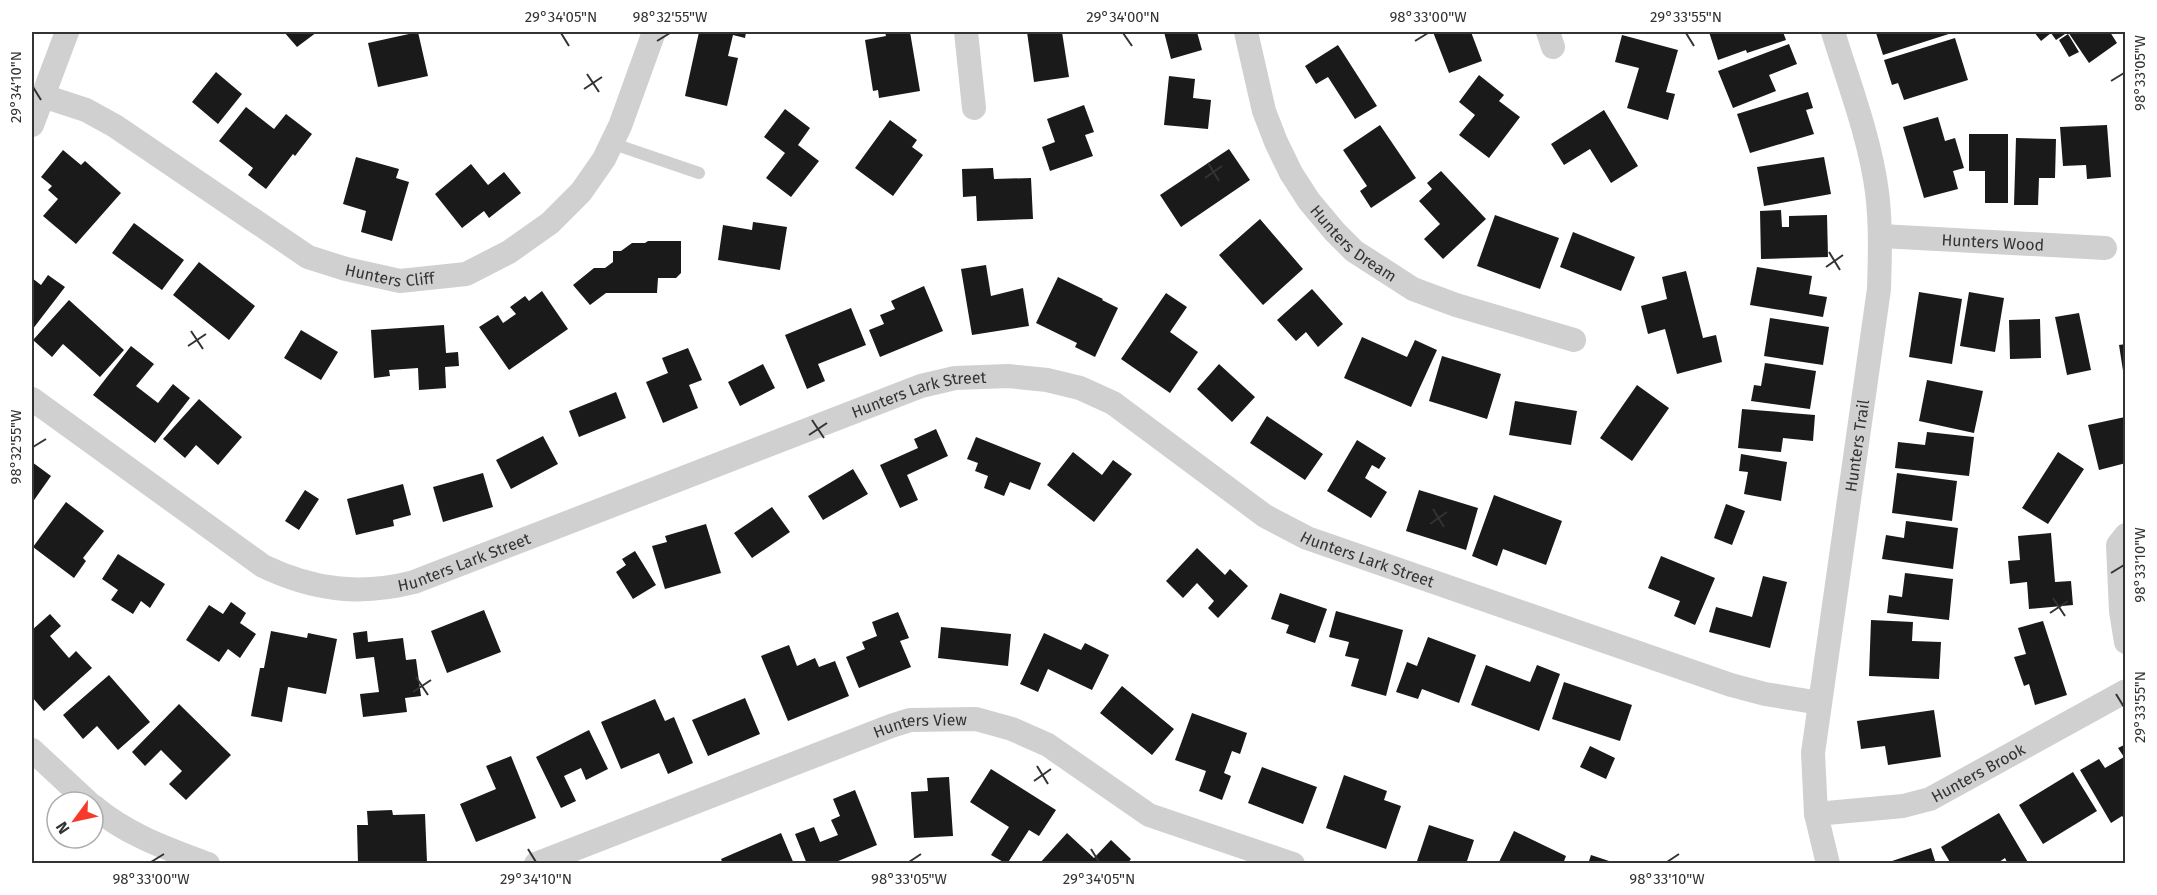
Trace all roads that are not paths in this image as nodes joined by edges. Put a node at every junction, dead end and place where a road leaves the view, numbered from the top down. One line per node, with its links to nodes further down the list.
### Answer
1 (67, 32): 6 (street)
2 (654, 32): 9 (street, Hunters Cliff)
3 (966, 32): 7 (street)
4 (1246, 32): 13 (street, Hunters Dream)
5 (1833, 32): 11 (street, Hunters Trail)
6 (43, 96): 8 (street); 9 (street, Hunters Cliff)
7 (974, 108)
8 (32, 125)
9 (612, 143): 10 (lane)
10 (699, 173)
11 (1881, 236): 12 (street, Hunters Wood); 18 (street, Hunters Trail)
12 (2105, 248)
13 (1574, 340)
14 (32, 399): 18 (street, Hunters Lark Street)
15 (2126, 535): 16 (street)
16 (2126, 642)
17 (2126, 692): 22 (street, Hunters Brook)
18 (1820, 703): 22 (street, Hunters Trail)
19 (32, 750): 20 (street)
20 (75, 790)
21 (105, 814): 24 (street)
22 (1816, 814): 27 (street, Hunters Trail)
23 (581, 855): 25 (street, Hunters View); 26 (street, Hunters View)
24 (208, 864)
25 (536, 864)
26 (1293, 864)
27 (1828, 864)

